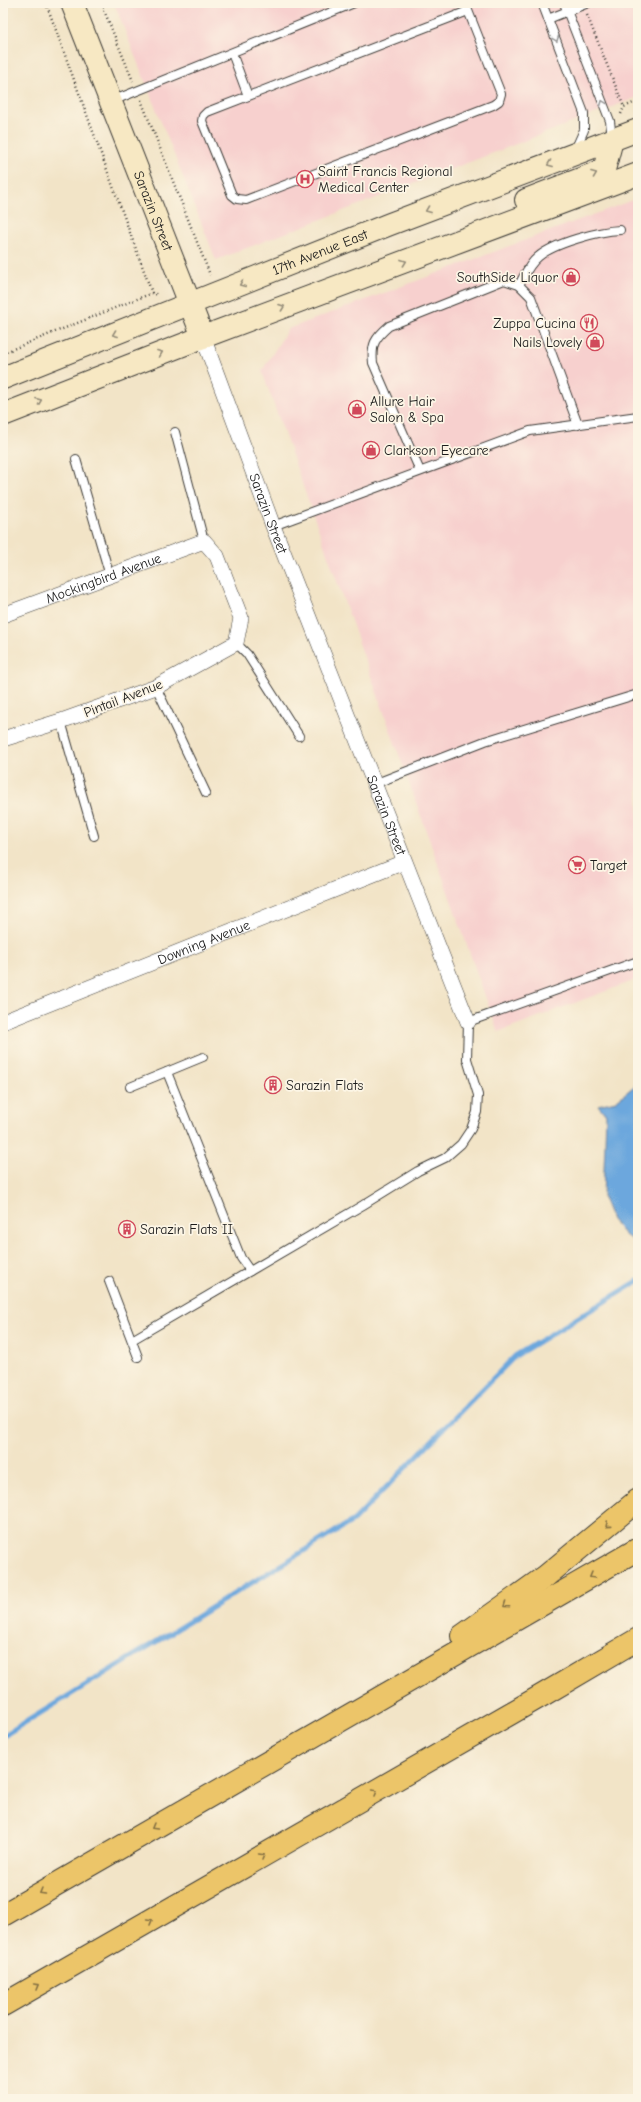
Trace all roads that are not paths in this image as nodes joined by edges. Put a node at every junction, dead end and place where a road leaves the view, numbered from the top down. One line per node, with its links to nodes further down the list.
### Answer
1 (72, 3): 11 (street, Sarazin Street)
2 (354, 3): 9 (lane)
3 (542, 3): 8 (lane)
4 (564, 3): 7 (lane)
5 (585, 4): 7 (lane)
6 (467, 7): 10 (lane); 10 (lane)
7 (567, 11): 8 (lane); 13 (lane, one-way to 7)
8 (548, 19): 14 (lane, one-way to 14)
9 (232, 52): 10 (lane); 11 (lane)
10 (248, 96)
11 (111, 102): 19 (street, Sarazin Street)
12 (638, 130): 13 (street, 17th Avenue East)
13 (612, 140): 14 (street, 17th Avenue East); 17 (street, one-way to 13)
14 (572, 156): 19 (street, 17th Avenue East, one-way to 19)
15 (638, 174): 17 (street)
16 (620, 230): 18 (lane)
17 (434, 251): 20 (street, one-way to 17)
18 (519, 285): 24 (lane); 27 (lane)
19 (190, 305): 20 (street, Sarazin Street); 21 (street, 17th Avenue East, one-way to 21)
20 (203, 337): 22 (street, one-way to 20); 28 (street, Sarazin Street)
21 (3, 378)
22 (3, 415)
23 (638, 416): 24 (lane)
24 (578, 425): 27 (lane)
25 (175, 432): 29 (lane)
26 (76, 459): 30 (lane)
27 (420, 471): 28 (lane)
28 (273, 526): 38 (street, Sarazin Street)
29 (204, 541): 30 (street, Mockingbird Avenue); 32 (street)
30 (110, 576): 31 (street, Mockingbird Avenue)
31 (4, 611)
32 (236, 643): 33 (street, Pintail Avenue); 36 (lane)
33 (156, 687): 35 (street, Pintail Avenue); 39 (lane)
34 (638, 694): 38 (lane)
35 (61, 721): 37 (street, Pintail Avenue); 40 (lane)
36 (299, 736)
37 (3, 739)
38 (374, 784): 41 (street, Sarazin Street)
39 (206, 793)
40 (94, 836)
41 (404, 862): 43 (street, Downing Avenue); 44 (street, Sarazin Street)
42 (638, 961): 44 (lane)
43 (3, 1022)
44 (468, 1022): 48 (lane)
45 (203, 1057): 46 (lane)
46 (167, 1072): 47 (lane); 48 (lane)
47 (130, 1087)
48 (250, 1271): 50 (lane)
49 (109, 1281): 50 (lane)
50 (132, 1340): 51 (lane)
51 (138, 1357)
52 (638, 1500): 57 (highway, one-way to 57)
53 (638, 1549): 57 (highway, one-way to 57)
54 (638, 1638): 56 (highway)
55 (638, 1654): 56 (highway)
56 (541, 1696): 59 (highway, one-way to 56)
57 (188, 1807): 58 (highway, one-way to 58)
58 (3, 1915)
59 (3, 2005)

